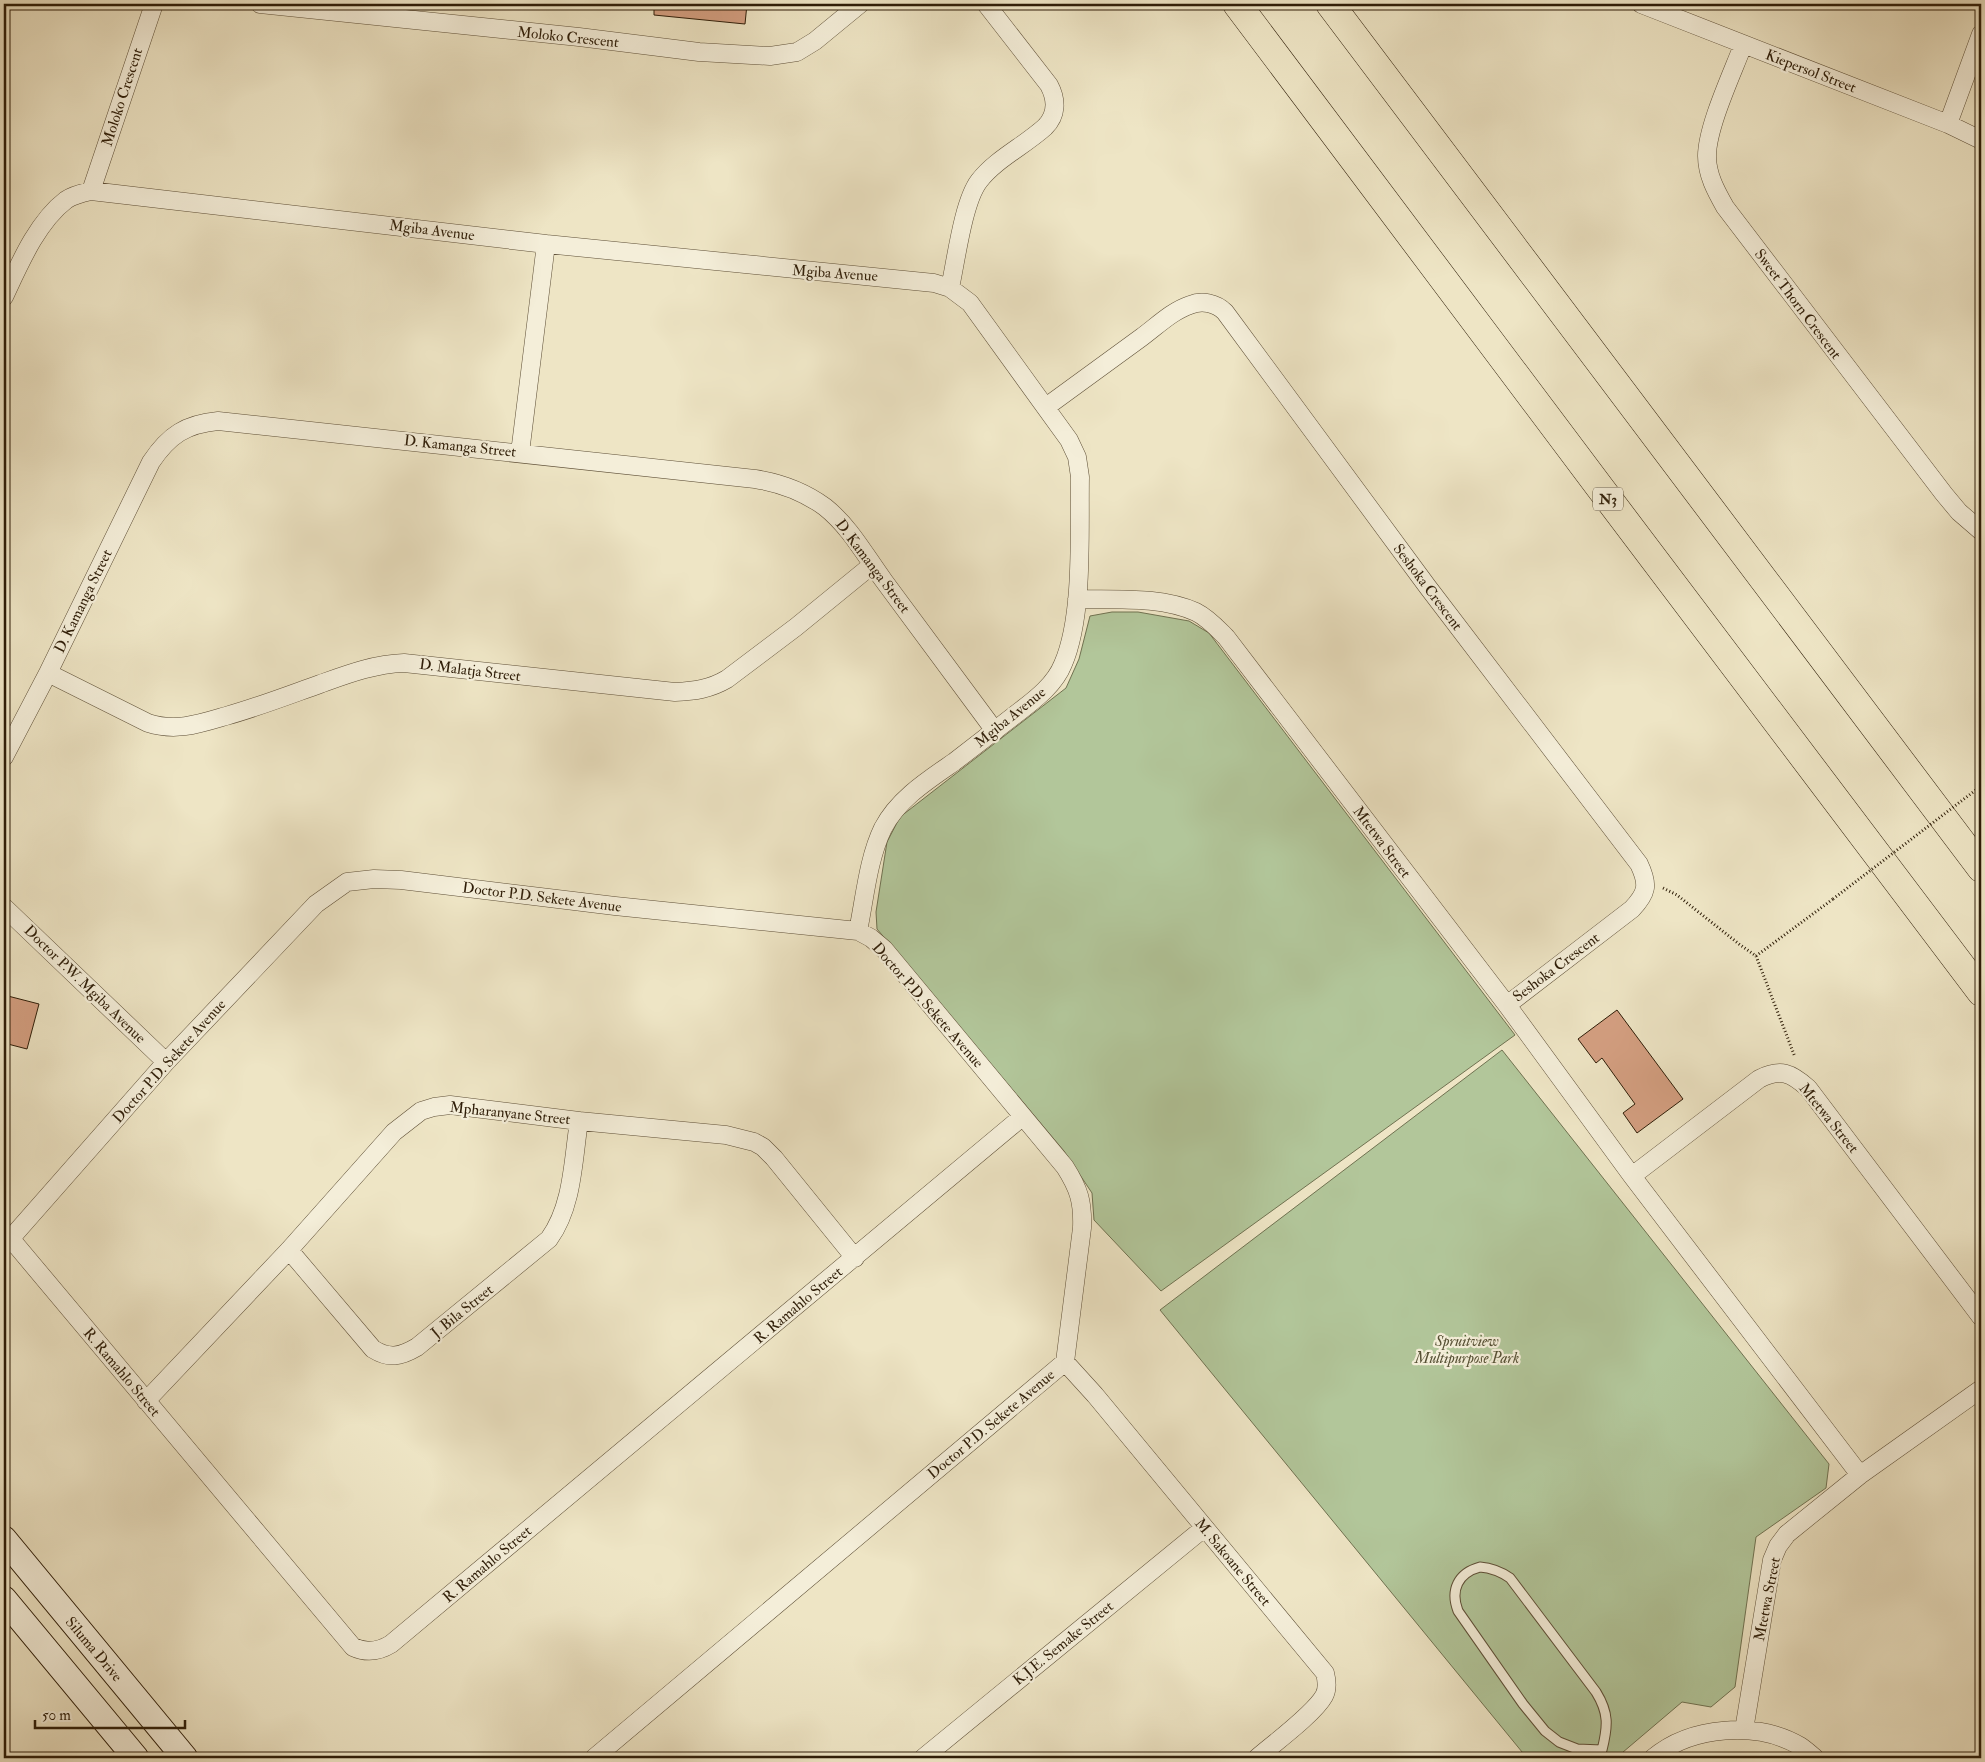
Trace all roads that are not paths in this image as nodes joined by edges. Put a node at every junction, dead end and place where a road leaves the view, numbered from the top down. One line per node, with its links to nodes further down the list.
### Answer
1 (154, 4): 12 (street, Moloko Crescent)
2 (260, 4): 3 (street, Moloko Crescent)
3 (860, 4)
4 (986, 4): 14 (street)
5 (1237, 4): 27 (highway, N3)
6 (1330, 4): 24 (highway)
7 (1641, 4): 9 (street, Kiepersol Street)
8 (1981, 34): 10 (street)
9 (1743, 45): 10 (street, Kiepersol Street); 18 (street, Sweet Thorn Crescent)
10 (1948, 124): 11 (street, Kiepersol Street)
11 (1981, 140)
12 (91, 191): 13 (street, Mgiba Avenue); 15 (street, Mgiba Avenue)
13 (546, 244): 14 (street, Mgiba Avenue); 17 (street)
14 (950, 288): 16 (street, Mgiba Avenue)
15 (4, 297)
16 (1046, 408): 20 (street, Mgiba Avenue); 28 (street, Seshoka Crescent)
17 (520, 453): 19 (street, D. Kamanga Street); 21 (street, D. Kamanga Street)
18 (1981, 532)
19 (872, 565): 21 (street, D. Malatja Street); 22 (street, D. Kamanga Street)
20 (1077, 599): 22 (street, Mgiba Avenue); 28 (street, Mtetwa Street)
21 (48, 673): 23 (street, D. Kamanga Street)
22 (995, 731): 26 (street, Mgiba Avenue)
23 (4, 757)
24 (1981, 868)
25 (4, 907): 29 (street, Doctor P.W. Mgiba Avenue)
26 (858, 931): 29 (street, Doctor P.D. Sekete Avenue); 30 (street, Doctor P.D. Sekete Avenue)
27 (1981, 992)
28 (1507, 1005): 32 (street, Mtetwa Street)
29 (166, 1062): 33 (street, Doctor P.D. Sekete Avenue)
30 (1022, 1117): 35 (street, R. Ramahlo Street); 37 (street, Doctor P.D. Sekete Avenue)
31 (579, 1121): 34 (street, Mpharanyane Street); 34 (street, J. Bila Street); 35 (street, Mpharanyane Street)
32 (1632, 1176): 36 (street, Mtetwa Street); 40 (street, Mtetwa Street)
33 (7, 1243): 39 (street, R. Ramahlo Street)
34 (289, 1250): 39 (street, Mpharanyane Street)
35 (856, 1258): 39 (street, R. Ramahlo Street)
36 (1981, 1317)
37 (1065, 1362): 41 (street, M. Sakoane Street); 48 (street, Doctor P.D. Sekete Avenue)
38 (1981, 1389): 40 (street, Mtetwa Street)
39 (146, 1401)
40 (1860, 1475): 44 (street, Mtetwa Street)
41 (1204, 1528): 49 (street, K.J.E. Semake Street); 50 (street, M. Sakoane Street)
42 (4, 1539): 47 (street, Siluma Drive)
43 (4, 1599): 46 (street)
44 (1744, 1730): 52 (street); 53 (street)
45 (1602, 1750): 45 (lane); 51 (lane)
46 (136, 1758)
47 (184, 1758)
48 (596, 1758)
49 (923, 1758)
50 (1256, 1758)
51 (1609, 1758)
52 (1653, 1758)
53 (1815, 1758)

